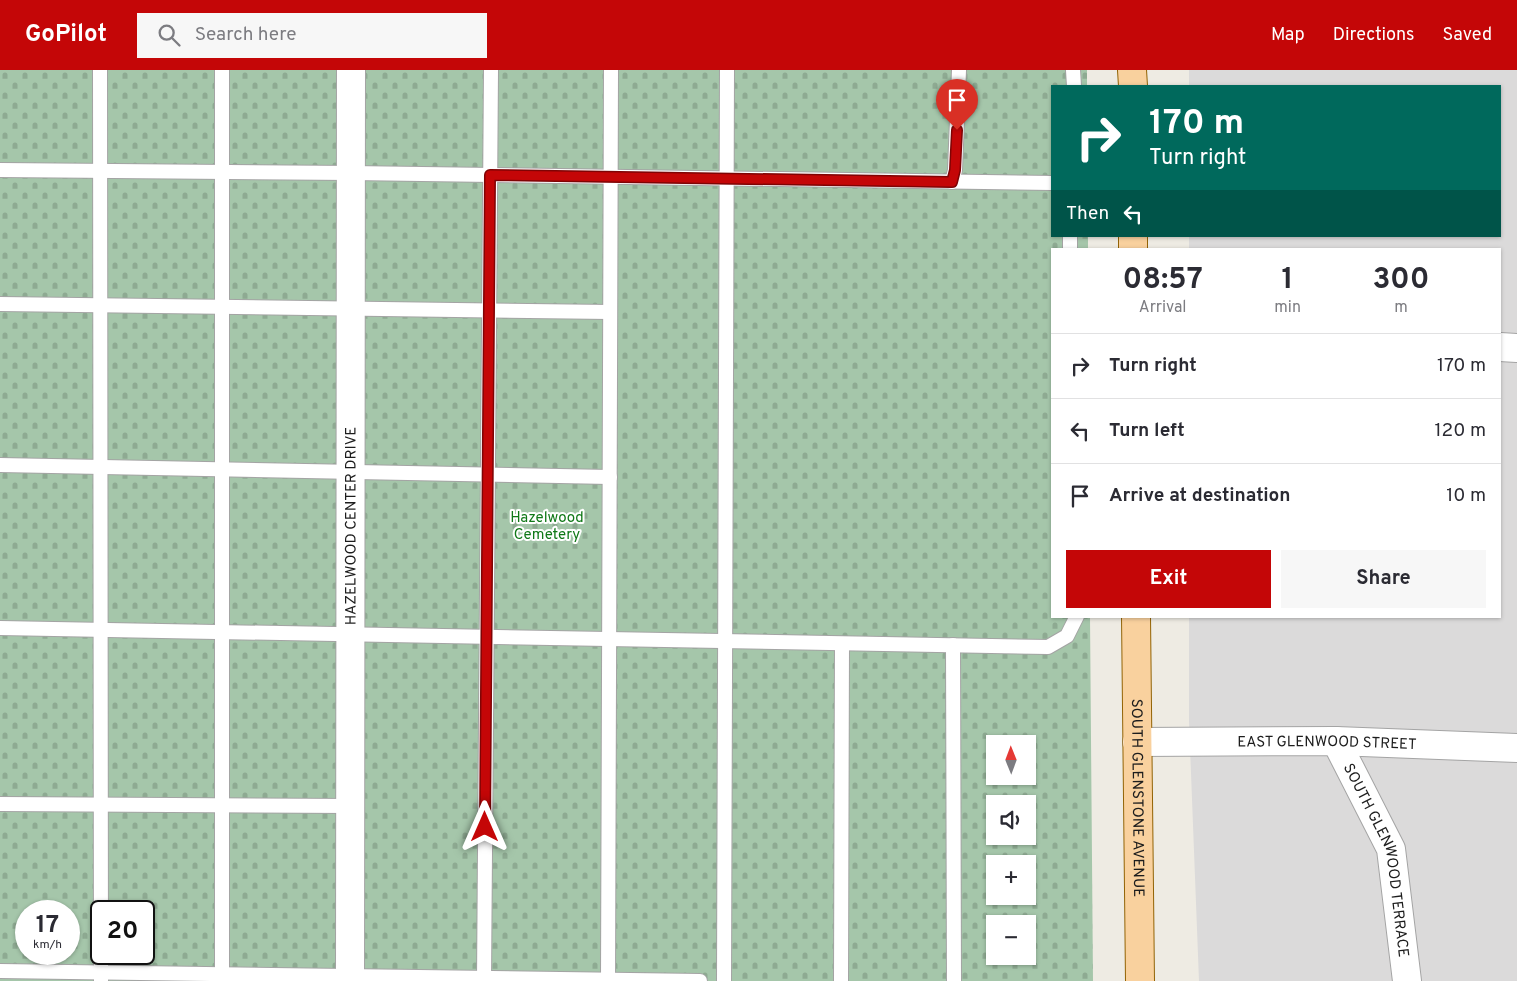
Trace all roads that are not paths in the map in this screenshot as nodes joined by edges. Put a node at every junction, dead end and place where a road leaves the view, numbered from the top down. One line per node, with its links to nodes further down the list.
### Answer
1 (100, 70): 13 (lane)
2 (222, 70): 14 (lane)
3 (351, 70): 15 (street, HAZELWOOD CENTER DRIVE)
4 (491, 70): 16 (lane)
5 (611, 70): 17 (lane)
6 (727, 70): 18 (lane)
7 (959, 70): 19 (lane)
8 (1073, 70): 10 (lane)
9 (1132, 70): 11 (main road)
10 (1074, 85)
11 (1133, 85)
12 (0, 170): 13 (lane)
13 (100, 171): 14 (lane); 22 (lane)
14 (222, 172): 15 (lane); 23 (lane)
15 (351, 173): 16 (lane); 24 (street, HAZELWOOD CENTER DRIVE)
16 (490, 175): 17 (lane); 25 (lane)
17 (611, 176): 18 (lane); 26 (lane)
18 (727, 178): 19 (lane); 43 (lane)
19 (952, 182): 20 (lane)
20 (1051, 184)
21 (0, 304): 22 (lane)
22 (100, 305): 23 (lane); 30 (lane)
23 (222, 307): 24 (lane); 31 (lane)
24 (350, 308): 25 (lane); 32 (street, HAZELWOOD CENTER DRIVE)
25 (489, 310): 26 (lane); 33 (lane)
26 (610, 312): 34 (lane)
27 (1501, 347): 28 (street)
28 (1517, 348)
29 (0, 465): 30 (lane)
30 (100, 467): 31 (lane); 38 (lane)
31 (222, 469): 32 (lane); 39 (lane)
32 (350, 472): 33 (lane); 40 (street, HAZELWOOD CENTER DRIVE)
33 (488, 474): 34 (lane); 41 (lane)
34 (610, 477): 42 (lane)
35 (1076, 618): 45 (lane)
36 (1136, 618): 47 (main road, SOUTH GLENSTONE AVENUE)
37 (0, 628): 38 (lane)
38 (100, 630): 39 (lane); 50 (lane)
39 (222, 633): 40 (lane); 51 (lane)
40 (350, 635): 41 (lane); 52 (street, HAZELWOOD CENTER DRIVE)
41 (486, 638): 42 (lane); 57 (lane)
42 (609, 640): 43 (lane); 58 (lane)
43 (725, 642): 44 (lane); 60 (lane)
44 (842, 644): 45 (lane); 61 (lane)
45 (953, 646): 62 (lane)
46 (1336, 741): 47 (street, EAST GLENWOOD STREET); 48 (street, EAST GLENWOOD STREET); 64 (street, SOUTH GLENWOOD TERRACE)
47 (1137, 742): 63 (main road, SOUTH GLENSTONE AVENUE)
48 (1517, 748)
49 (0, 804): 50 (lane)
50 (101, 805): 51 (lane); 54 (lane)
51 (222, 806): 52 (lane); 55 (lane)
52 (350, 806): 56 (street, HAZELWOOD CENTER DRIVE)
53 (0, 971): 54 (lane)
54 (101, 977): 55 (lane)
55 (222, 978): 56 (lane)
56 (350, 979): 57 (lane)
57 (484, 979): 58 (lane)
58 (608, 980): 59 (lane)
59 (700, 981)
60 (724, 981)
61 (841, 981)
62 (954, 981)
63 (1140, 981)
64 (1407, 981)

